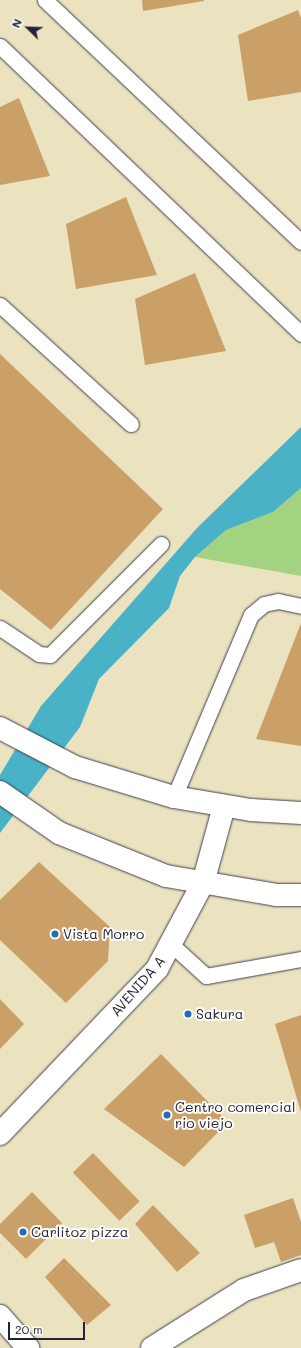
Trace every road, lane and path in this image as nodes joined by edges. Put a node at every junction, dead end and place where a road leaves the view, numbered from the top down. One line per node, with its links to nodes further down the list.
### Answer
1 (45, 0): 3 (lane)
2 (0, 46): 5 (lane)
3 (301, 242)
4 (0, 305): 6 (lane)
5 (301, 334)
6 (131, 424)
7 (161, 544): 9 (lane)
8 (301, 606): 12 (lane)
9 (0, 628)
10 (0, 728): 12 (street)
11 (0, 792): 15 (street)
12 (174, 797): 13 (street)
13 (224, 806): 14 (street); 15 (street, AVENIDA A)
14 (301, 813)
15 (203, 882): 16 (street); 17 (street, AVENIDA A)
16 (301, 895)
17 (172, 945): 18 (lane); 19 (street, AVENIDA A)
18 (301, 959)
19 (0, 1134)
20 (301, 1270): 23 (street)
21 (0, 1316): 22 (street)
22 (28, 1348)
23 (152, 1348)

